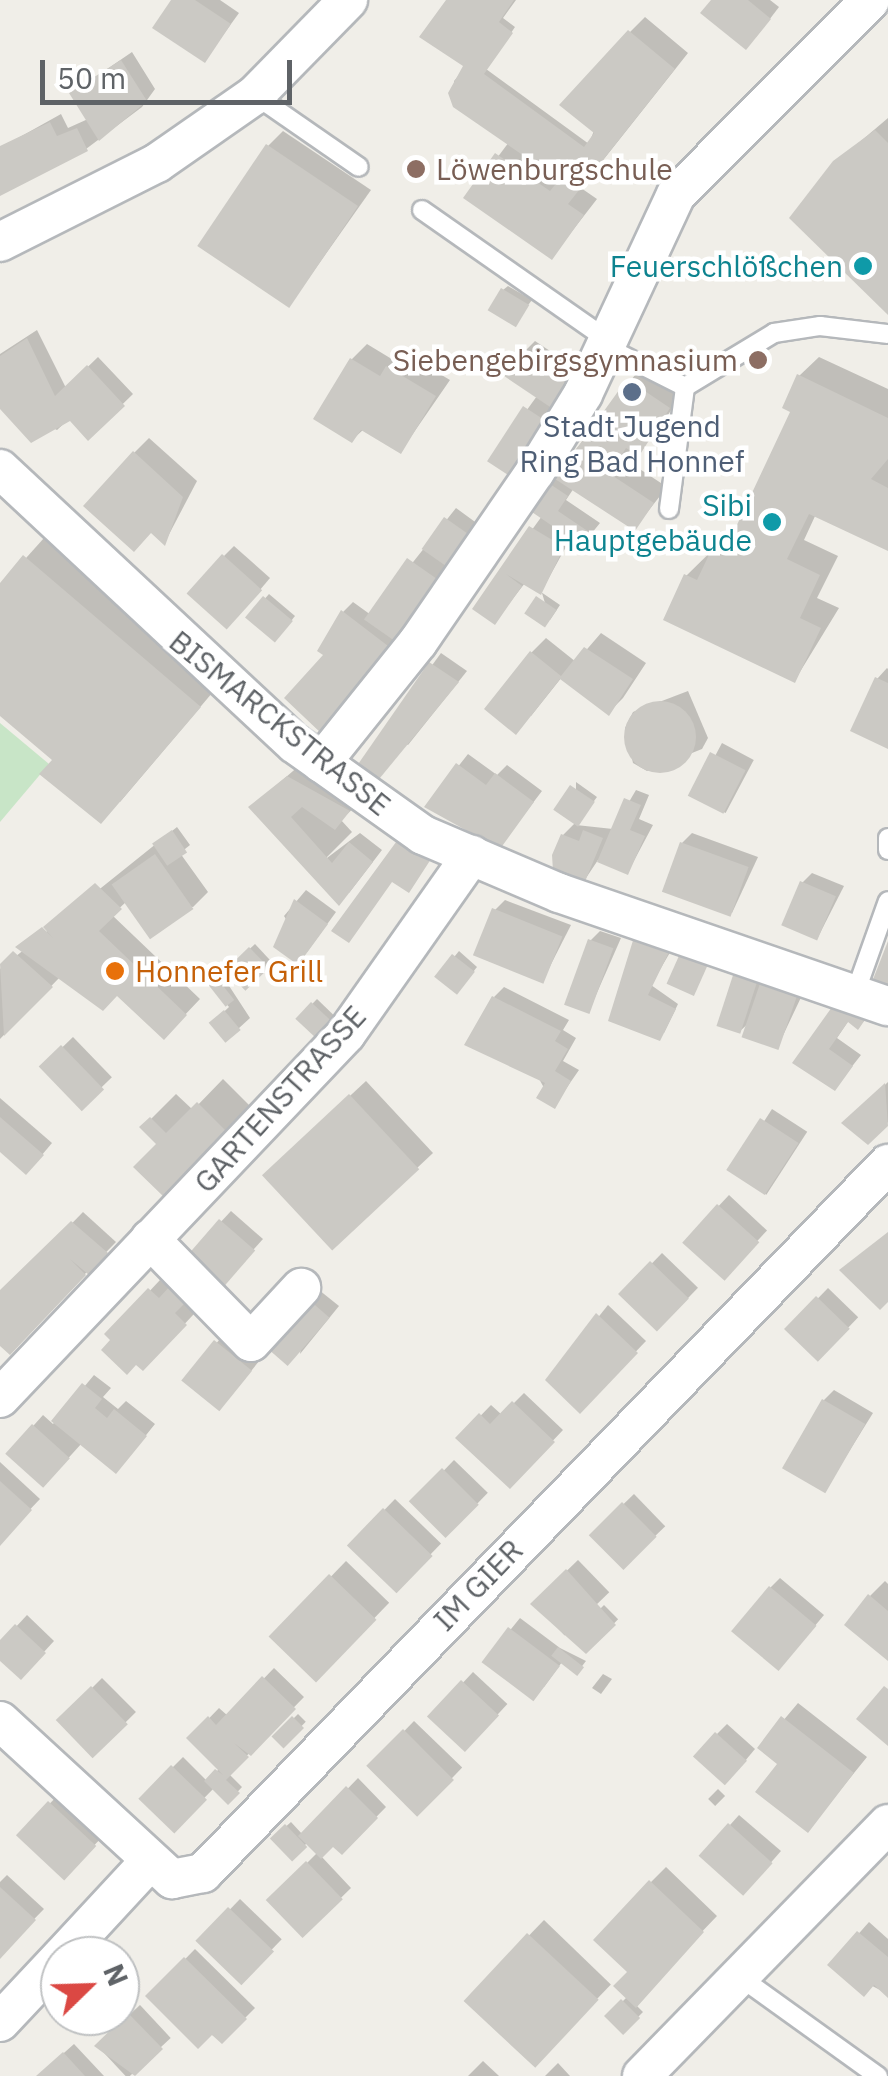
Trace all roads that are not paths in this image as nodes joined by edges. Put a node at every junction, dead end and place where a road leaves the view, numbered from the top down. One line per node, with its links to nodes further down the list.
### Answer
1 (348, 0): 3 (street)
2 (870, 0): 8 (street)
3 (255, 95): 4 (lane); 6 (street)
4 (359, 168)
5 (422, 210): 8 (lane)
6 (0, 242)
7 (887, 334): 9 (lane)
8 (605, 343): 9 (lane); 12 (street)
9 (684, 387): 11 (lane)
10 (0, 469): 12 (street, BISMARCKSTRASSE)
11 (668, 509)
12 (320, 763): 15 (street, BISMARCKSTRASSE)
13 (888, 838): 14 (lane)
14 (888, 850)
15 (472, 856): 17 (street, BISMARCKSTRASSE); 19 (street, GARTENSTRASSE)
16 (888, 901): 17 (lane)
17 (873, 997)
18 (888, 1164): 24 (street, IM GIER)
19 (150, 1240): 20 (street); 21 (street, GARTENSTRASSE)
20 (302, 1288)
21 (0, 1398)
22 (0, 1721): 24 (street)
23 (888, 1824): 26 (street)
24 (150, 1861): 25 (street)
25 (80, 1936)
26 (740, 1976): 29 (street); 30 (lane)
27 (40, 1979): 28 (street)
28 (0, 2022)
29 (642, 2076)
30 (878, 2076)

